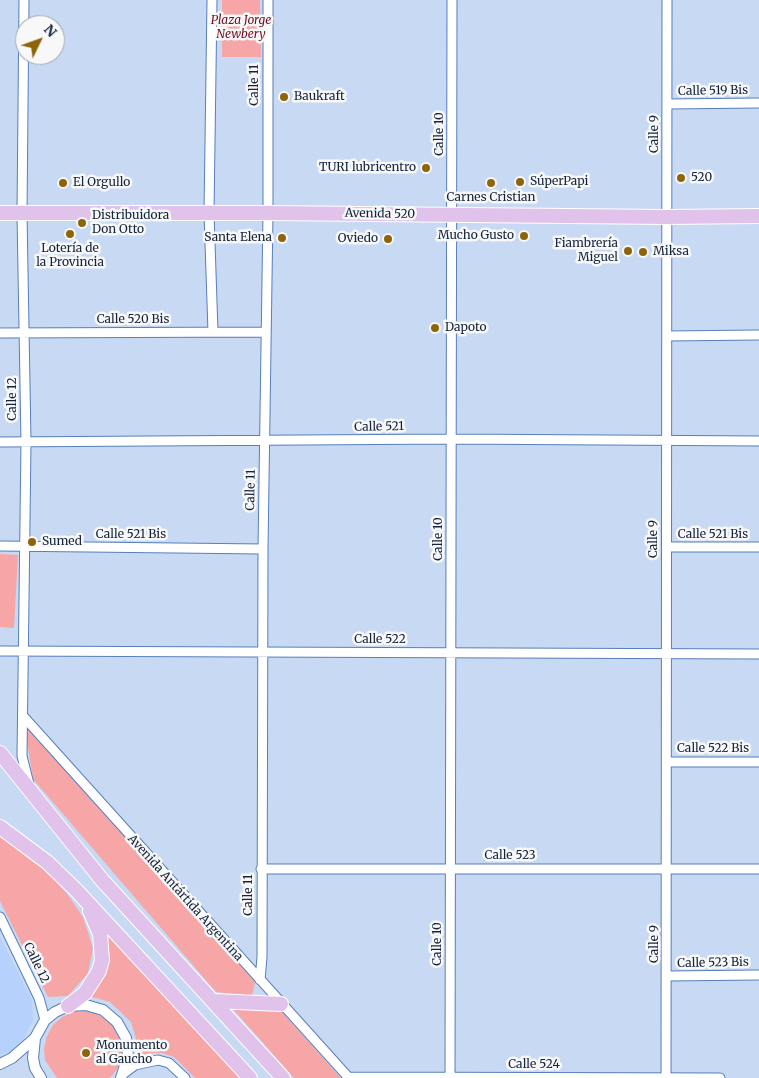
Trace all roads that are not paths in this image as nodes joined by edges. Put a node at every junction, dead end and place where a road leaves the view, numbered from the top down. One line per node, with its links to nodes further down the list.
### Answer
1 (24, 0): 11 (street, Calle 12)
2 (212, 0): 8 (street)
3 (268, 0): 9 (street, Calle 11)
4 (452, 0): 12 (street, Calle 10)
5 (667, 0): 7 (street, Calle 9)
6 (759, 103): 7 (street, Calle 519 Bis)
7 (668, 104): 14 (street, Calle 9)
8 (209, 213): 9 (main road, Avenida 520); 11 (main road, Avenida 520); 15 (street)
9 (268, 213): 12 (main road, Avenida 520); 16 (street, Calle 11)
10 (0, 214): 11 (main road, Avenida 520)
11 (22, 214): 18 (street, Calle 12)
12 (453, 215): 14 (main road, Avenida 520); 21 (street, Calle 10)
13 (759, 216): 14 (main road, Avenida 520)
14 (667, 217): 20 (street, Calle 9)
15 (213, 332): 16 (street, Calle 520 Bis); 18 (street, Calle 520 Bis)
16 (266, 332): 26 (street, Calle 11)
17 (0, 333): 18 (street, Calle 520 Bis)
18 (26, 334): 25 (street, Calle 12)
19 (759, 335): 20 (street)
20 (667, 336): 22 (street, Calle 9)
21 (452, 439): 22 (street, Calle 521); 26 (street, Calle 521); 35 (street, Calle 10)
22 (665, 439): 23 (street, Calle 521); 30 (street, Calle 9)
23 (759, 441)
24 (0, 442): 25 (street, Calle 521)
25 (26, 442): 26 (street, Calle 521); 28 (street, Calle 12)
26 (265, 442): 31 (street, Calle 11)
27 (0, 546): 28 (street, Calle 521 Bis)
28 (26, 547): 31 (street, Calle 521 Bis); 33 (street, Calle 12)
29 (759, 547): 30 (street, Calle 521 Bis)
30 (667, 548): 36 (street, Calle 9)
31 (263, 549): 34 (street, Calle 11)
32 (0, 651): 33 (street, Calle 522)
33 (23, 652): 34 (street, Calle 522); 38 (street, Calle 12)
34 (263, 652): 35 (street, Calle 522); 45 (street, Calle 11)
35 (451, 653): 36 (street, Calle 522); 44 (street, Calle 10)
36 (666, 653): 37 (street, Calle 522); 40 (street, Calle 9)
37 (759, 654)
38 (22, 716): 42 (street, Calle 12); 52 (street, Avenida Antártida Argentina)
39 (0, 753): 42 (main road)
40 (667, 762): 41 (street, Calle 522 Bis); 46 (street, Calle 9)
41 (759, 762)
42 (33, 796): 53 (main road)
43 (0, 826): 48 (main road)
44 (451, 868): 45 (street, Calle 523); 46 (street, Calle 523); 65 (street, Calle 10)
45 (261, 869): 52 (street, Calle 11)
46 (667, 869): 47 (street, Calle 523); 50 (street, Calle 9)
47 (759, 869)
48 (76, 890): 55 (main road); 63 (main road)
49 (0, 917): 56 (street, Calle 12)
50 (667, 976): 51 (street, Calle 523 Bis); 66 (street, Calle 9)
51 (759, 976)
52 (260, 980): 54 (street, Avenida Antártida Argentina)
53 (214, 1001): 54 (main road); 64 (main road)
54 (281, 1004): 60 (street, Avenida Antártida Argentina)
55 (68, 1006): 56 (street); 59 (street)
56 (45, 1020): 57 (street)
57 (35, 1038): 58 (street); 61 (street)
58 (0, 1064)
59 (122, 1076): 62 (street)
60 (348, 1077): 65 (street, Calle 524)
61 (41, 1078)
62 (185, 1078)
63 (250, 1078)
64 (283, 1078)
65 (450, 1078): 66 (street, Calle 524)
66 (666, 1078): 67 (street, Calle 524)
67 (720, 1078)

